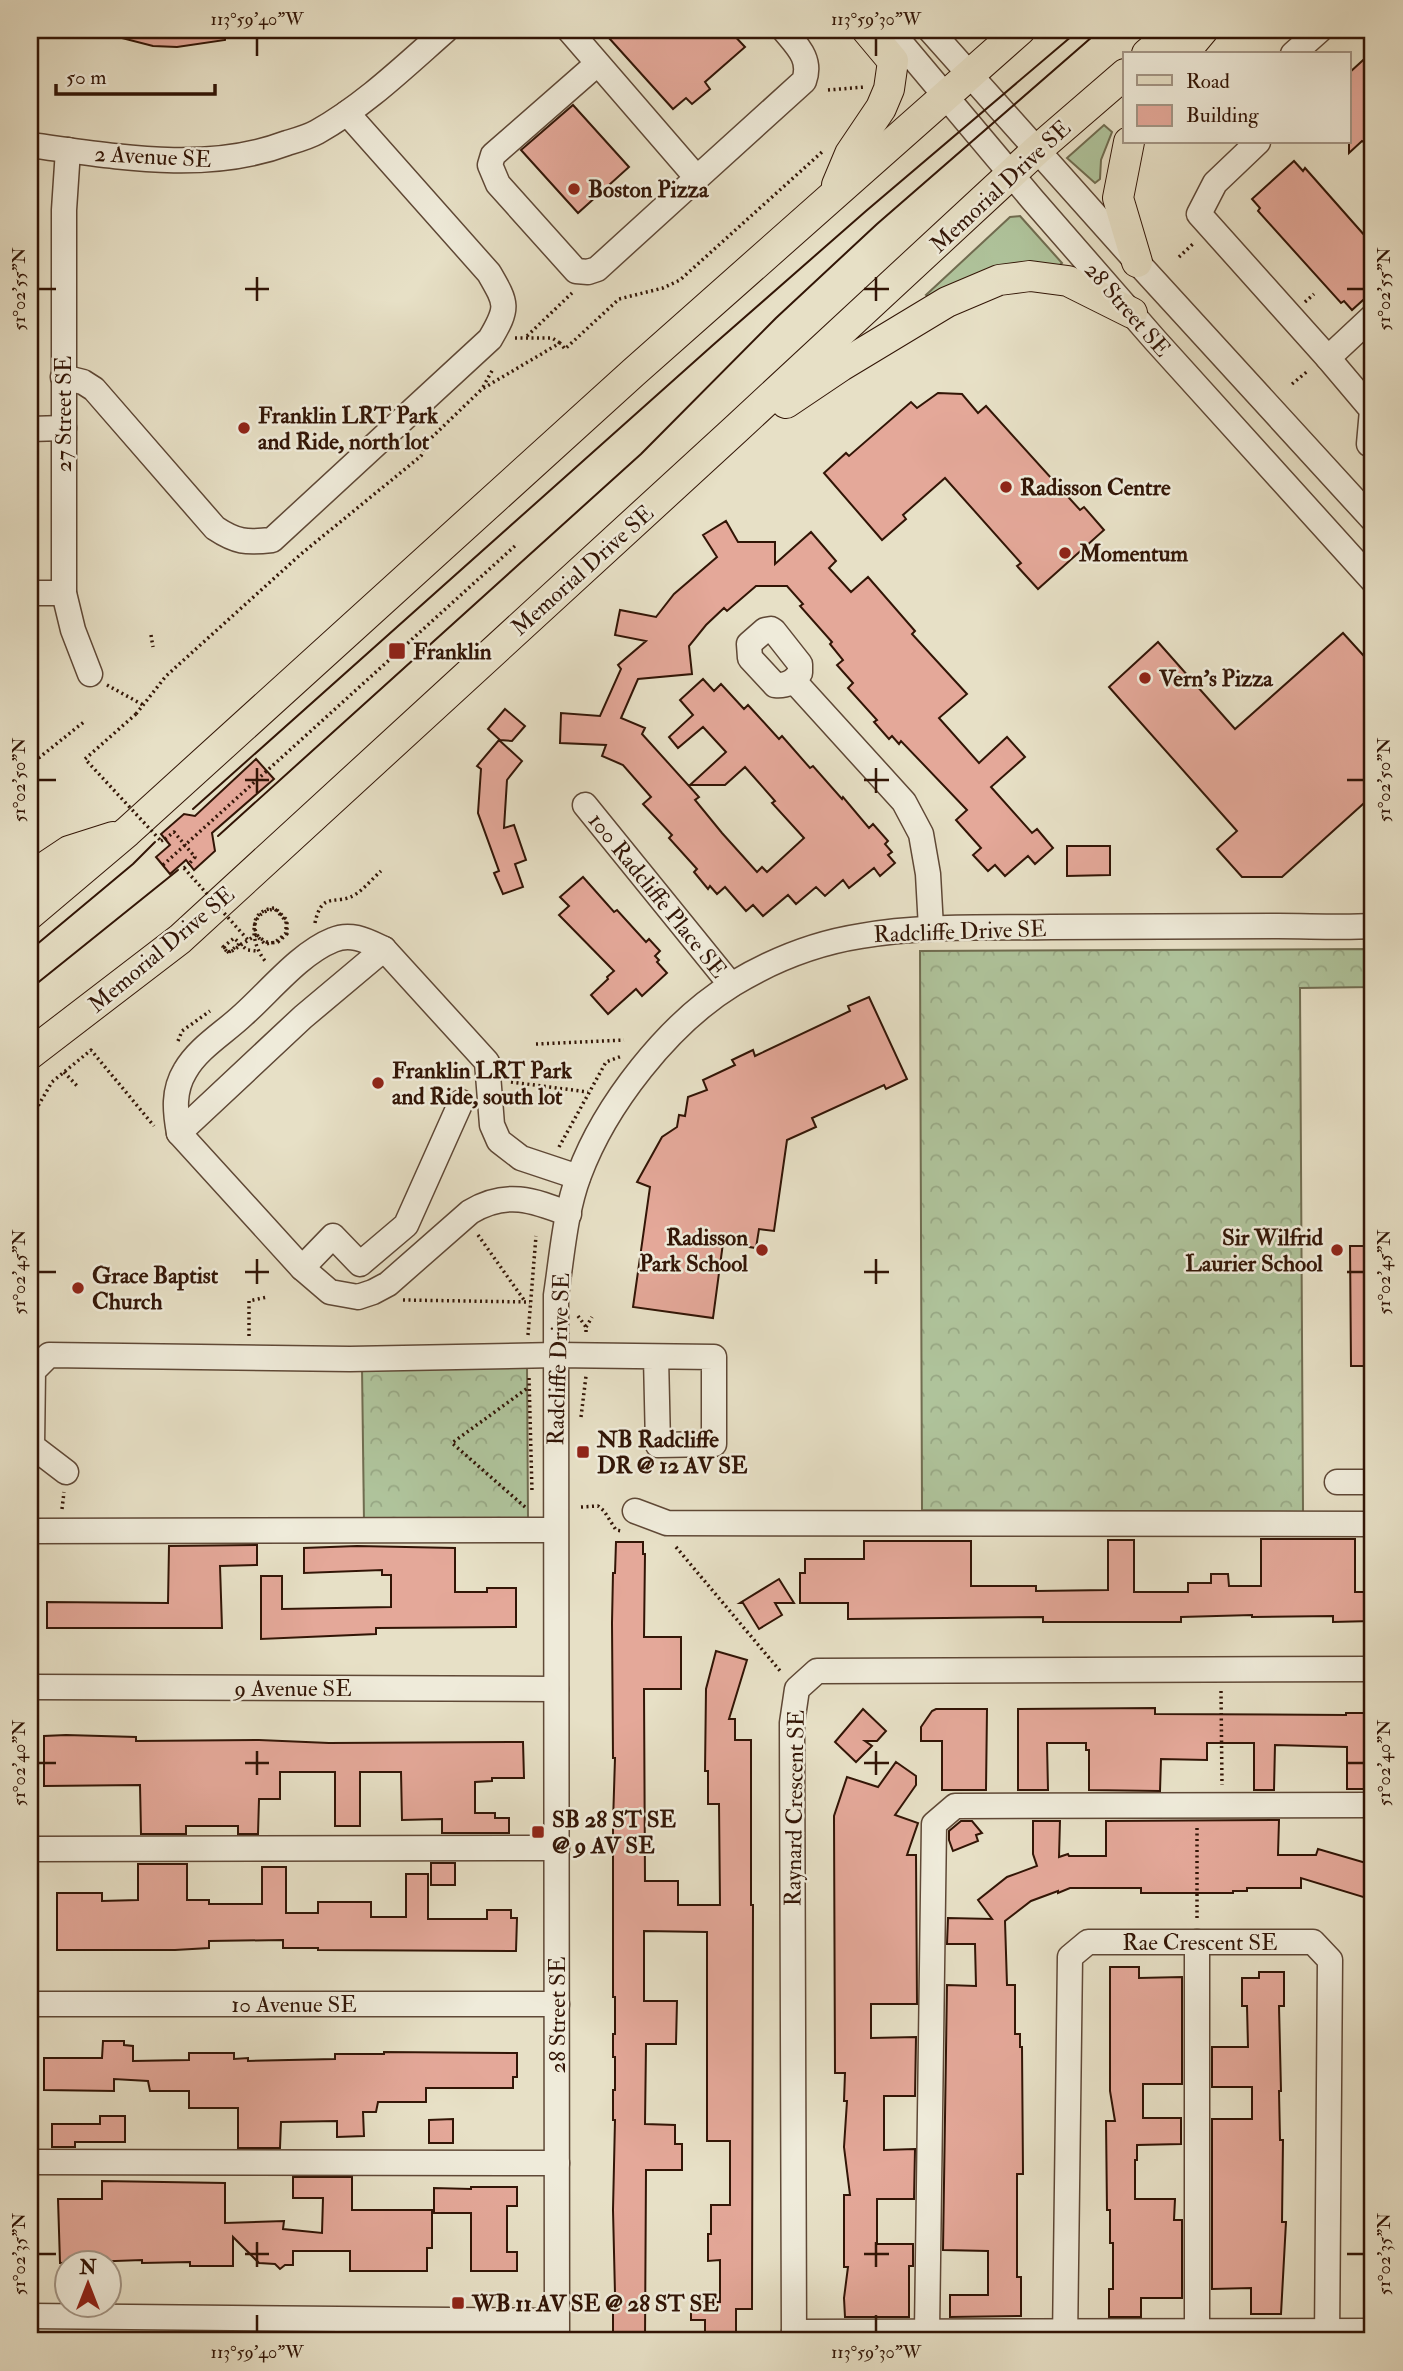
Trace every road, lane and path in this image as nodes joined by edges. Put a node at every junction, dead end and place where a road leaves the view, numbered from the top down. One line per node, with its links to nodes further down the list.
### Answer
1 (390, 30): 2 (path)
2 (396, 30)
3 (446, 30): 22 (street, 2 Avenue SE)
4 (569, 30): 16 (street)
5 (784, 30): 30 (street)
6 (867, 30): 31 (main road)
7 (890, 30): 21 (street, 28 Street SE)
8 (930, 30): 17 (street, 28 Street SE)
9 (1020, 30): 17 (main road)
10 (1175, 30): 13 (main road)
11 (1203, 30): 14 (main road)
12 (1320, 30): 15 (street)
13 (1149, 52)
14 (1185, 52)
15 (1295, 52)
16 (597, 65): 30 (street); 30 (street)
17 (970, 75): 21 (main road); 28 (street, 28 Street SE)
18 (1123, 76): 28 (main road, Memorial Drive SE)
19 (873, 87): 20 (path)
20 (828, 90)
21 (947, 96): 29 (street, 28 Street SE); 31 (main road)
22 (347, 113): 27 (street, 2 Avenue SE); 44 (street)
23 (1129, 144): 34 (main road)
24 (1256, 144): 41 (street)
25 (30, 145): 27 (street, 2 Avenue SE)
26 (829, 145): 40 (path)
27 (68, 150): 44 (street, 27 Street SE)
28 (1037, 150): 29 (main road, Memorial Drive SE); 34 (street, 28 Street SE)
29 (1011, 174): 36 (street, 28 Street SE); 49 (main road, Memorial Drive SE)
30 (696, 178)
31 (832, 195): 65 (main road)
32 (1191, 246): 33 (path)
33 (1179, 257)
34 (1137, 262): 51 (street, 28 Street SE)
35 (564, 301): 39 (path)
36 (1132, 313): 49 (main road); 53 (street, 28 Street SE)
37 (1373, 316): 41 (street)
38 (513, 338): 39 (path)
39 (526, 338): 40 (path)
40 (560, 342): 46 (path)
41 (1328, 358): 50 (street)
42 (494, 368): 46 (path)
43 (1302, 376): 45 (path)
44 (63, 377): 47 (street, 27 Street SE)
45 (1292, 384)
46 (482, 388): 61 (path)
47 (64, 428): 48 (street); 55 (street, 27 Street SE)
48 (30, 429)
49 (736, 429): 83 (main road, Memorial Drive SE)
50 (1369, 444)
51 (1373, 520)
52 (516, 545): 66 (path)
53 (1373, 582)
54 (30, 593): 55 (street)
55 (64, 593): 58 (street, 27 Street SE)
56 (151, 635): 57 (path)
57 (153, 648)
58 (90, 674)
59 (793, 681): 73 (street)
60 (128, 698): 61 (path)
61 (145, 706): 66 (path, bridge)
62 (85, 721): 63 (path)
63 (30, 765)
64 (586, 805): 78 (street, 100 Radcliffe Place SE)
65 (127, 832): 69 (main road); 70 (main road)
66 (186, 846): 67 (path); 74 (path, bridge)
67 (163, 865)
68 (381, 871): 72 (path)
69 (30, 877)
70 (30, 914)
71 (1373, 926): 73 (street, Radcliffe Drive SE)
72 (314, 928)
73 (931, 928): 78 (street, Radcliffe Drive SE)
74 (248, 940): 76 (path, bridge); 76 (path, bridge)
75 (384, 949): 86 (street); 92 (street); 92 (street)
76 (257, 951): 77 (path)
77 (266, 962)
78 (731, 985): 94 (street, Radcliffe Drive SE)
79 (190, 1025): 81 (path)
80 (624, 1040): 82 (path)
81 (176, 1044)
82 (536, 1044)
83 (30, 1054)
84 (606, 1062): 88 (path)
85 (64, 1072): 87 (path); 90 (path); 91 (path)
86 (488, 1081): 88 (path); 94 (street)
87 (79, 1088)
88 (588, 1093): 93 (path)
89 (461, 1102): 98 (street)
90 (30, 1120)
91 (158, 1121)
92 (179, 1133): 98 (street)
93 (558, 1149)
94 (578, 1177): 95 (street, Radcliffe Drive SE)
95 (569, 1214): 98 (street); 104 (street, Radcliffe Drive SE)
96 (473, 1227): 101 (path)
97 (536, 1237): 101 (path)
98 (302, 1268)
99 (267, 1297): 105 (path)
100 (393, 1300): 101 (path)
101 (524, 1300)
102 (592, 1317): 103 (path)
103 (586, 1327)
104 (556, 1355): 105 (street); 106 (street); 115 (street, Radcliffe Drive SE)
105 (248, 1357): 108 (street)
106 (656, 1357)
107 (529, 1387): 112 (path)
108 (66, 1472): 116 (path)
109 (1337, 1482): 110 (street)
110 (1373, 1482)
111 (580, 1507): 113 (path)
112 (535, 1515)
113 (631, 1521): 114 (street)
114 (1373, 1524)
115 (555, 1530): 116 (street); 121 (street, Radcliffe Drive SE)
116 (34, 1531)
117 (669, 1538): 122 (path)
118 (1373, 1669): 119 (street, Raynard Crescent SE)
119 (1221, 1670): 122 (street, Raynard Crescent SE); 124 (path)
120 (30, 1687): 121 (street, 9 Avenue SE)
121 (556, 1689): 126 (street, 28 Street SE)
122 (797, 1689): 140 (street, Raynard Crescent SE)
123 (1197, 1805): 124 (street); 128 (path); 137 (street)
124 (1222, 1805): 125 (street)
125 (1373, 1805)
126 (557, 1848): 127 (street); 130 (street, 28 Street SE)
127 (30, 1849)
128 (1197, 1941): 135 (street); 138 (street, Rae Crescent SE); 139 (street, Rae Crescent SE)
129 (30, 2004): 130 (street, 10 Avenue SE)
130 (557, 2004): 132 (street, 28 Street SE)
131 (30, 2162): 132 (street)
132 (557, 2163): 134 (street, 28 Street SE)
133 (30, 2316): 134 (street)
134 (557, 2331)
135 (1197, 2331): 138 (street); 139 (street)
136 (1373, 2331): 139 (street)
137 (927, 2332): 138 (street); 140 (street)
138 (1065, 2336)
139 (1327, 2336)
140 (794, 2337)

